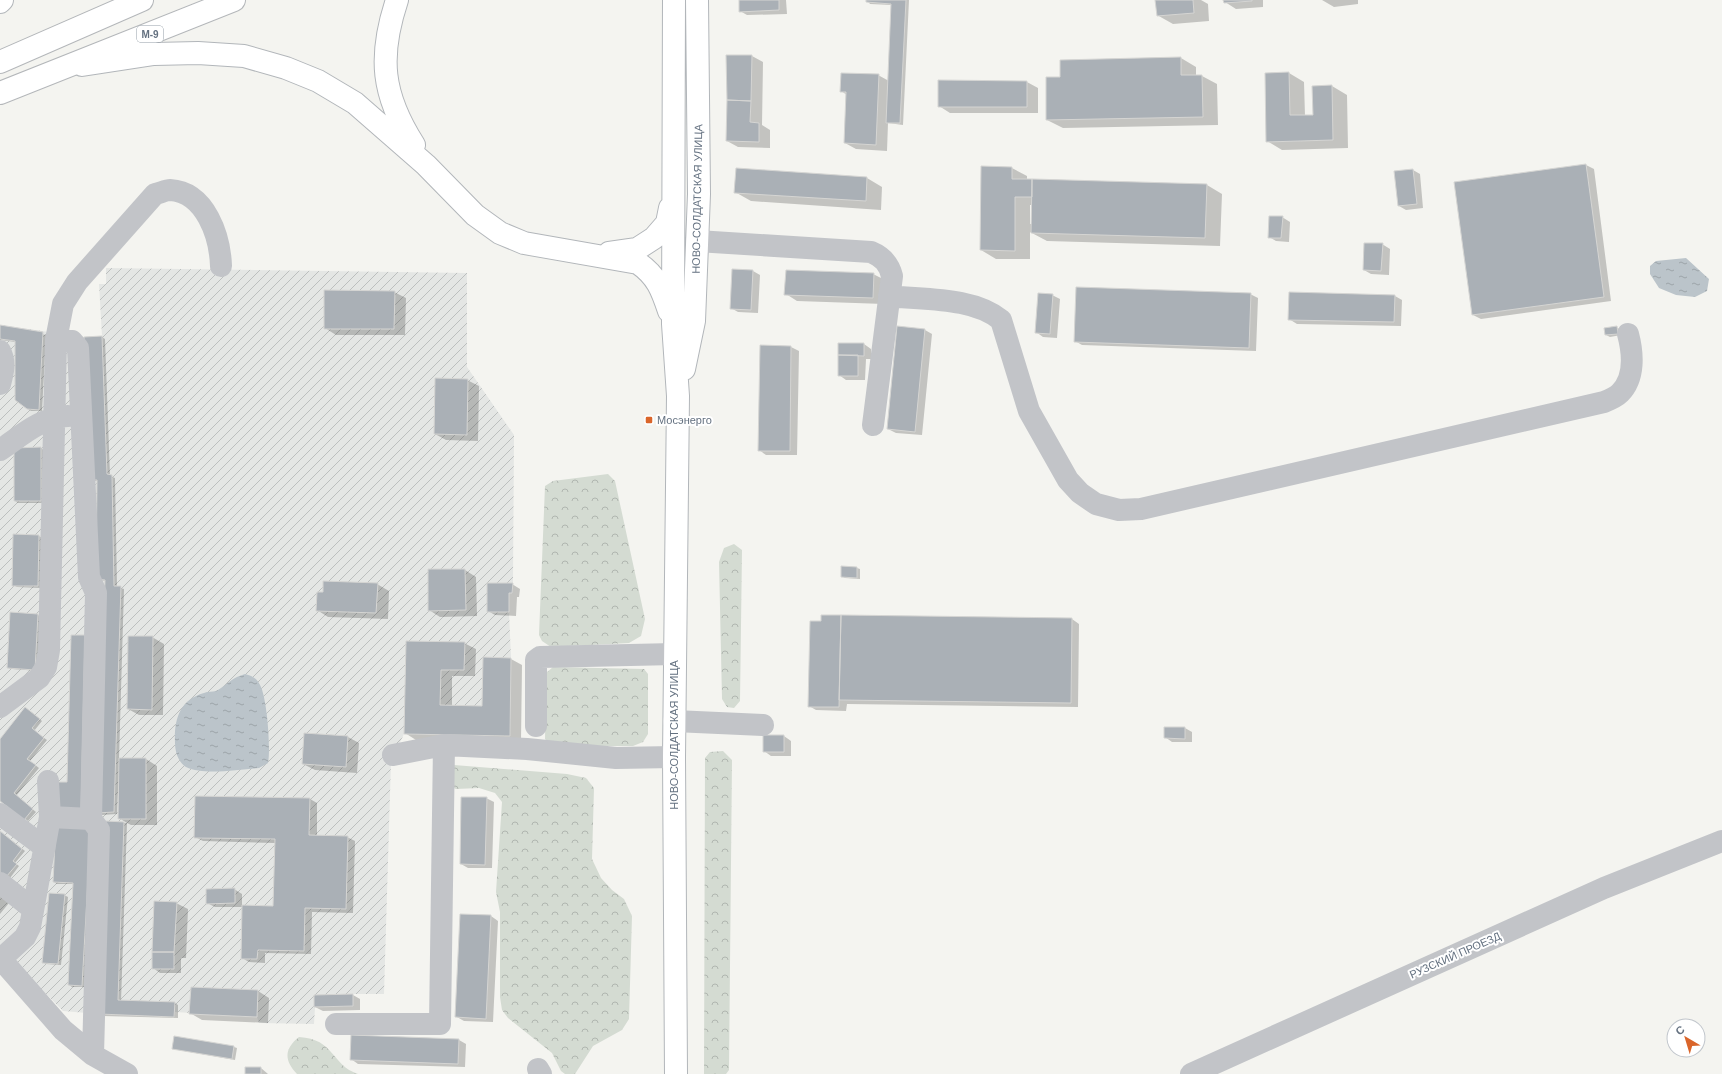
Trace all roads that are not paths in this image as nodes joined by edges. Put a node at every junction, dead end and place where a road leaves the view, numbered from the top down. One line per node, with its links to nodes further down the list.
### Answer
1 (142, 0): 6 (main road)
2 (234, 0): 7 (main road, М-9)
3 (397, 0): 9 (main road)
4 (674, 0): 10 (main road, НОВО-СОЛДАТСКАЯ УЛИЦА)
5 (697, 0): 11 (main road, НОВО-СОЛДАТСКАЯ УЛИЦА)
6 (0, 62)
7 (65, 67): 8 (main road, М-9); 9 (main road)
8 (0, 93)
9 (426, 165): 12 (main road)
10 (673, 197): 12 (main road); 15 (main road, НОВО-СОЛДАТСКАЯ УЛИЦА)
11 (697, 241): 14 (street); 20 (main road, НОВО-СОЛДАТСКАЯ УЛИЦА)
12 (592, 255): 15 (main road)
13 (221, 266): 17 (street)
14 (889, 296): 16 (street); 23 (street)
15 (673, 324): 20 (main road, НОВО-СОЛДАТСКАЯ УЛИЦА)
16 (1628, 334)
17 (56, 340): 21 (street); 22 (street)
18 (0, 351): 19 (street)
19 (0, 384)
20 (678, 396): 25 (main road, НОВО-СОЛДАТСКАЯ УЛИЦА)
21 (81, 415): 22 (street); 36 (street)
22 (55, 417): 24 (street); 26 (street)
23 (873, 426)
24 (0, 450)
25 (675, 654): 27 (main road, НОВО-СОЛДАТСКАЯ УЛИЦА); 29 (street)
26 (0, 707)
27 (674, 722): 28 (street); 32 (main road, НОВО-СОЛДАТСКАЯ УЛИЦА)
28 (763, 725)
29 (536, 726)
30 (444, 745): 31 (street); 32 (street); 42 (street)
31 (393, 755)
32 (674, 757): 45 (main road, НОВО-СОЛДАТСКАЯ УЛИЦА)
33 (48, 781): 35 (street)
34 (0, 814): 38 (street)
35 (50, 817): 36 (street); 38 (street)
36 (91, 819): 43 (street)
37 (1722, 841): 46 (street, РУЗСКИЙ ПРОЕЗД)
38 (44, 847): 40 (street)
39 (0, 882): 40 (street)
40 (33, 909): 41 (street)
41 (1, 958): 43 (street)
42 (336, 1024)
43 (93, 1055): 44 (street)
44 (127, 1074)
45 (676, 1074)
46 (1191, 1074)

